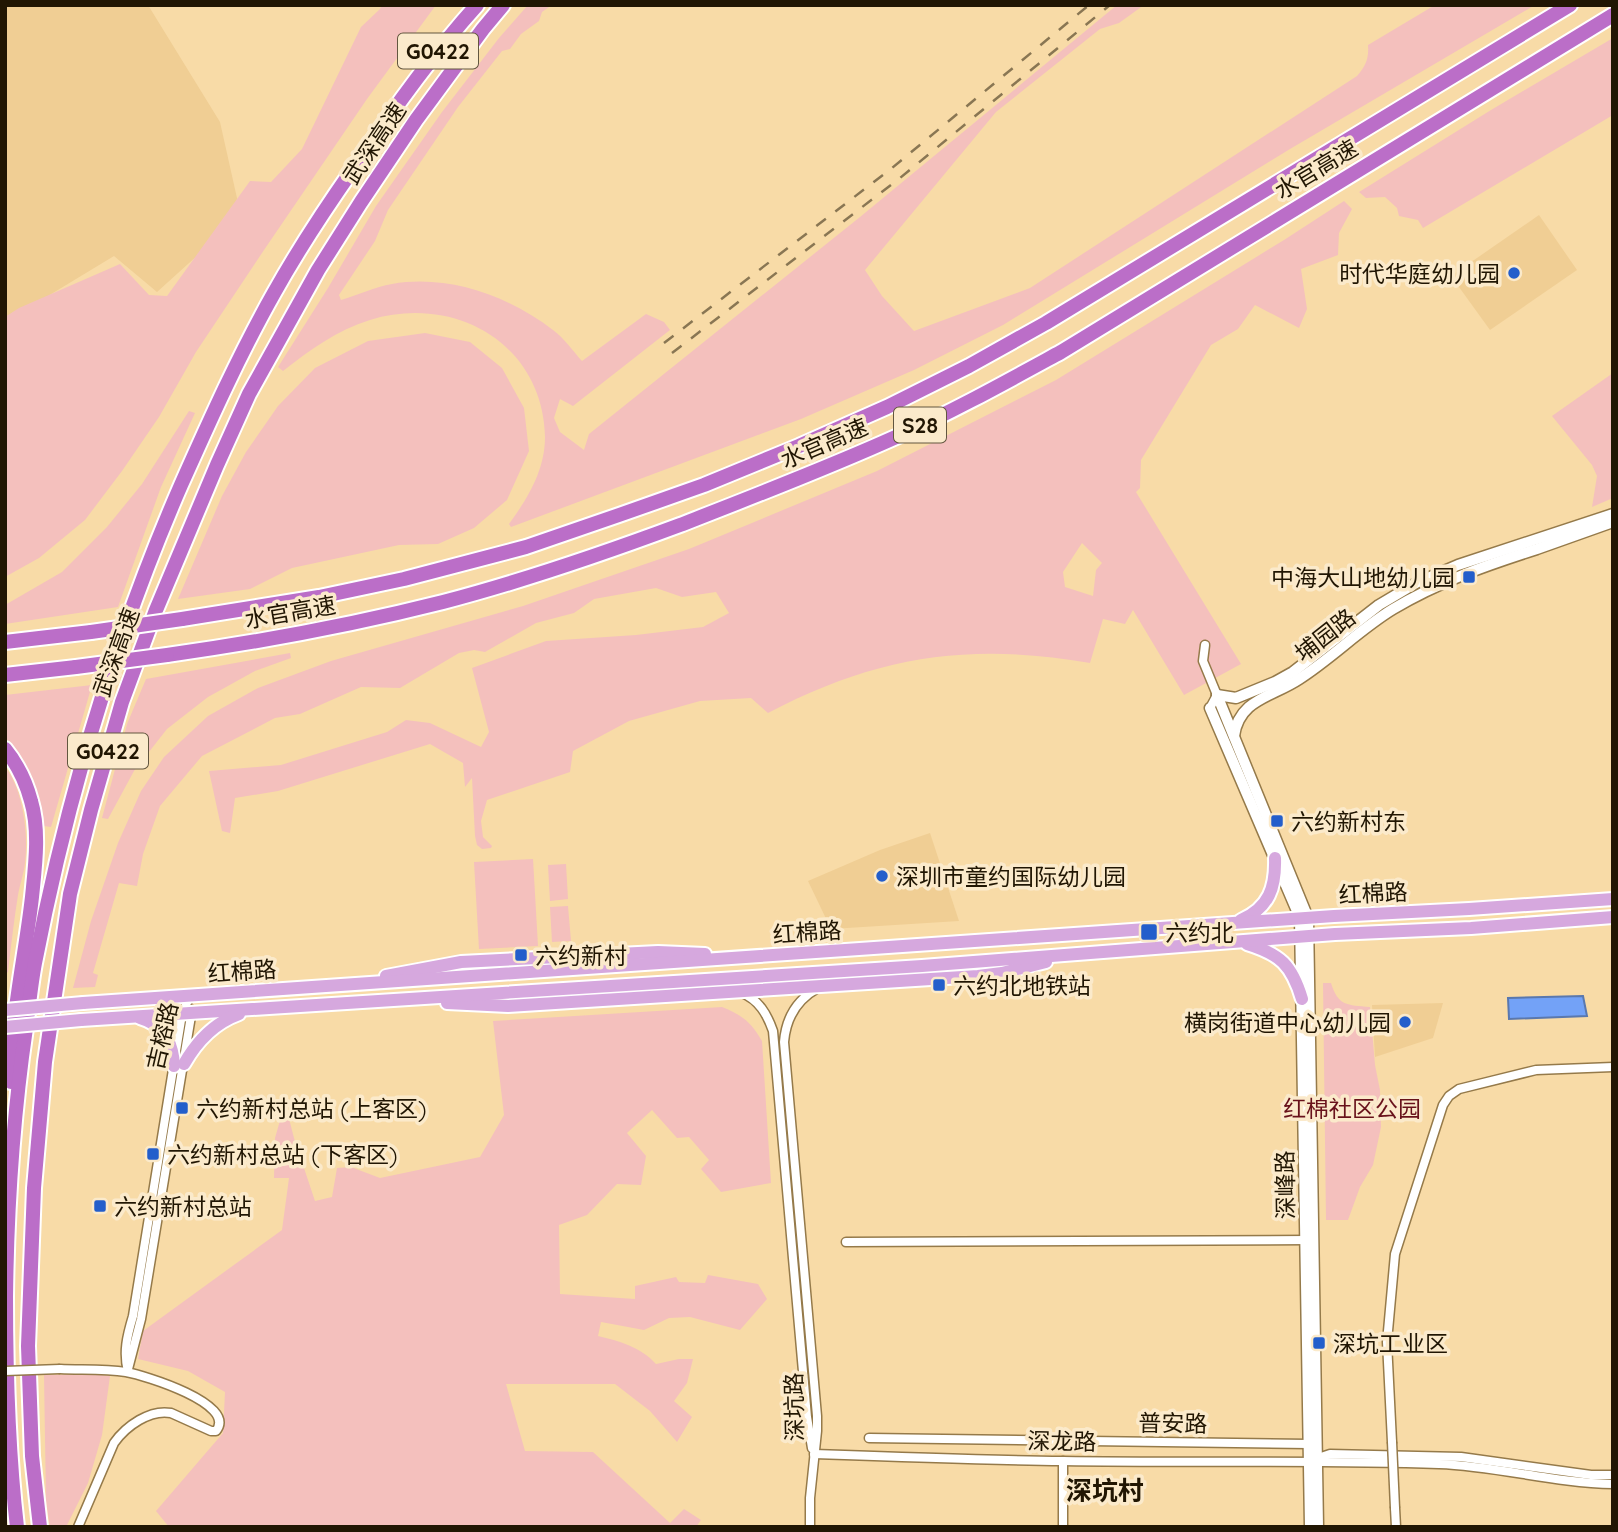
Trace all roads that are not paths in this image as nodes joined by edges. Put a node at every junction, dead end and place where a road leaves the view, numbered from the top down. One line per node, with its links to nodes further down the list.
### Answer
1 (463, 5): 8 (highway)
2 (477, 5): 8 (highway, 武深高速 / G0422)
3 (503, 5): 7 (highway, 武深高速 / G0422)
4 (510, 5): 7 (highway)
5 (1569, 6): 11 (highway, 水官高速 / S28, bridge)
6 (1613, 15): 13 (highway, 水官高速 / S28, bridge)
7 (483, 29): 51 (highway, 武深高速 / G0422)
8 (401, 98): 38 (highway, 武深高速 / G0422)
9 (1613, 514): 14 (street, 埔园路)
10 (1613, 522): 16 (street, 埔园路)
11 (5, 642)
12 (1206, 645): 14 (street, 深峰路)
13 (5, 676)
14 (1217, 695): 15 (street, 深峰路); 16 (street, 深峰路)
15 (1210, 708): 18 (street, 深峰路)
16 (1234, 736): 21 (street, 深峰路)
17 (5, 750): 38 (highway)
18 (1275, 858): 21 (street, 深峰路); 22 (main road)
19 (1613, 899): 21 (main road, 红棉路)
20 (1613, 917): 23 (main road, 红棉路)
21 (1304, 918): 22 (main road, 红棉路); 23 (street, 深峰路)
22 (1234, 923): 28 (main road, 红棉路)
23 (1305, 936): 24 (main road, 红棉路); 29 (street, 深峰路); 39 (street, 深峰路)
24 (1225, 942): 25 (main road, 红棉路); 29 (main road)
25 (1071, 954): 26 (main road); 30 (main road, 红棉路)
26 (831, 985): 27 (main road); 45 (street, 深坑路)
27 (735, 991): 30 (main road); 45 (street, 深坑路)
28 (190, 996): 32 (main road, 红棉路, bridge); 33 (street, 吉榕路)
29 (1302, 999): 39 (street, 深峰路)
30 (394, 1000): 31 (main road, 红棉路)
31 (253, 1009): 33 (main road, 红棉路); 36 (main road)
32 (5, 1010)
33 (187, 1013): 34 (main road, 红棉路); 36 (street, 吉榕路)
34 (136, 1017): 35 (main road, 红棉路, bridge); 36 (main road)
35 (5, 1027)
36 (179, 1065): 42 (street, 吉榕路)
37 (1613, 1067): 57 (street, bridge)
38 (14, 1128): 50 (highway, 武深高速 / G0422)
39 (1309, 1240): 40 (street); 44 (street, 深峰路); 47 (street, 深峰路)
40 (846, 1242)
41 (5, 1371): 42 (street, bridge)
42 (128, 1372): 52 (street)
43 (869, 1438): 44 (street, 普安路)
44 (1309, 1444): 47 (street, 深峰路)
45 (814, 1454): 46 (street, 深龙路); 53 (street)
46 (1063, 1461): 47 (street, 深龙路); 54 (street)
47 (1314, 1461): 48 (street, 深龙路); 49 (street, 深龙路); 55 (street, 深峰路); 56 (street, 深峰路)
48 (1613, 1475)
49 (1613, 1484)
50 (17, 1527)
51 (40, 1527)
52 (78, 1527)
53 (810, 1527)
54 (1063, 1527)
55 (1310, 1527)
56 (1318, 1527)
57 (1396, 1527)

